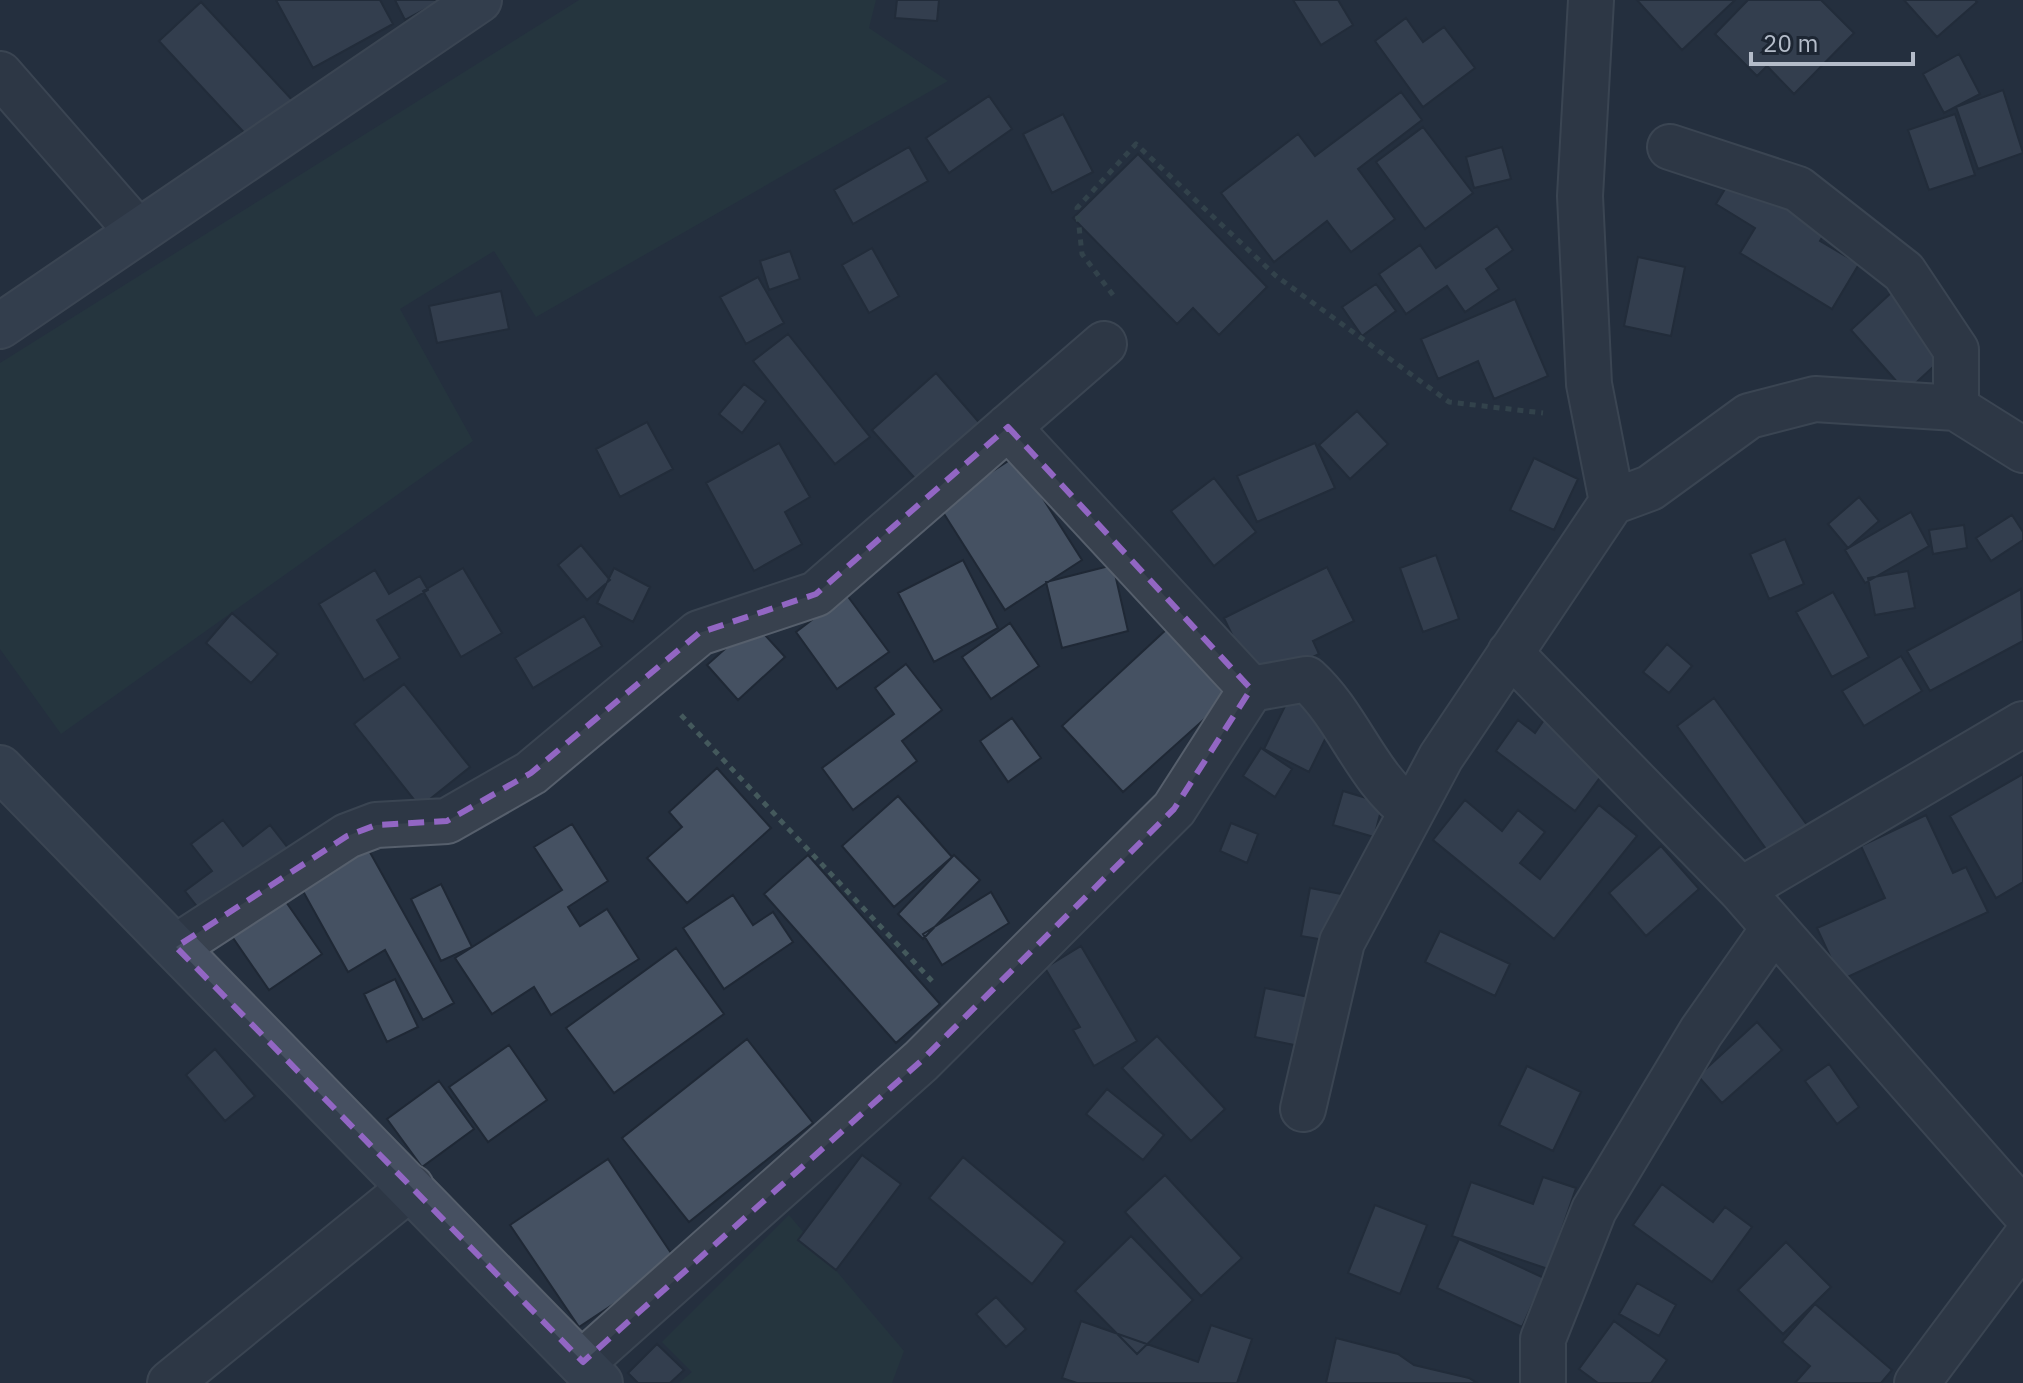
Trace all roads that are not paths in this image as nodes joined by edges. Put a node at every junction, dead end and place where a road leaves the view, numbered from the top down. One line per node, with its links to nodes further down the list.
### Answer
1 (479, 0): 5 (street)
2 (1591, 0): 11 (street)
3 (0, 74): 5 (street)
4 (1670, 147): 8 (street)
5 (138, 232): 6 (street)
6 (0, 326)
7 (1104, 344): 9 (street)
8 (1956, 408): 10 (street); 11 (street)
9 (1008, 427): 13 (street); 19 (street)
10 (2023, 450)
11 (1612, 502): 12 (street)
12 (1510, 653): 16 (street); 17 (street)
13 (1251, 689): 16 (street); 24 (street)
14 (2023, 724): 17 (street)
15 (0, 768): 19 (street)
16 (1412, 811): 20 (street)
17 (1741, 890): 18 (street)
18 (1774, 928): 22 (street); 26 (street)
19 (176, 947): 21 (street)
20 (1303, 1109)
21 (411, 1187): 24 (street); 25 (street)
22 (2023, 1211)
23 (2023, 1241): 27 (street)
24 (592, 1372)
25 (170, 1383)
26 (1543, 1383)
27 (1917, 1383)

